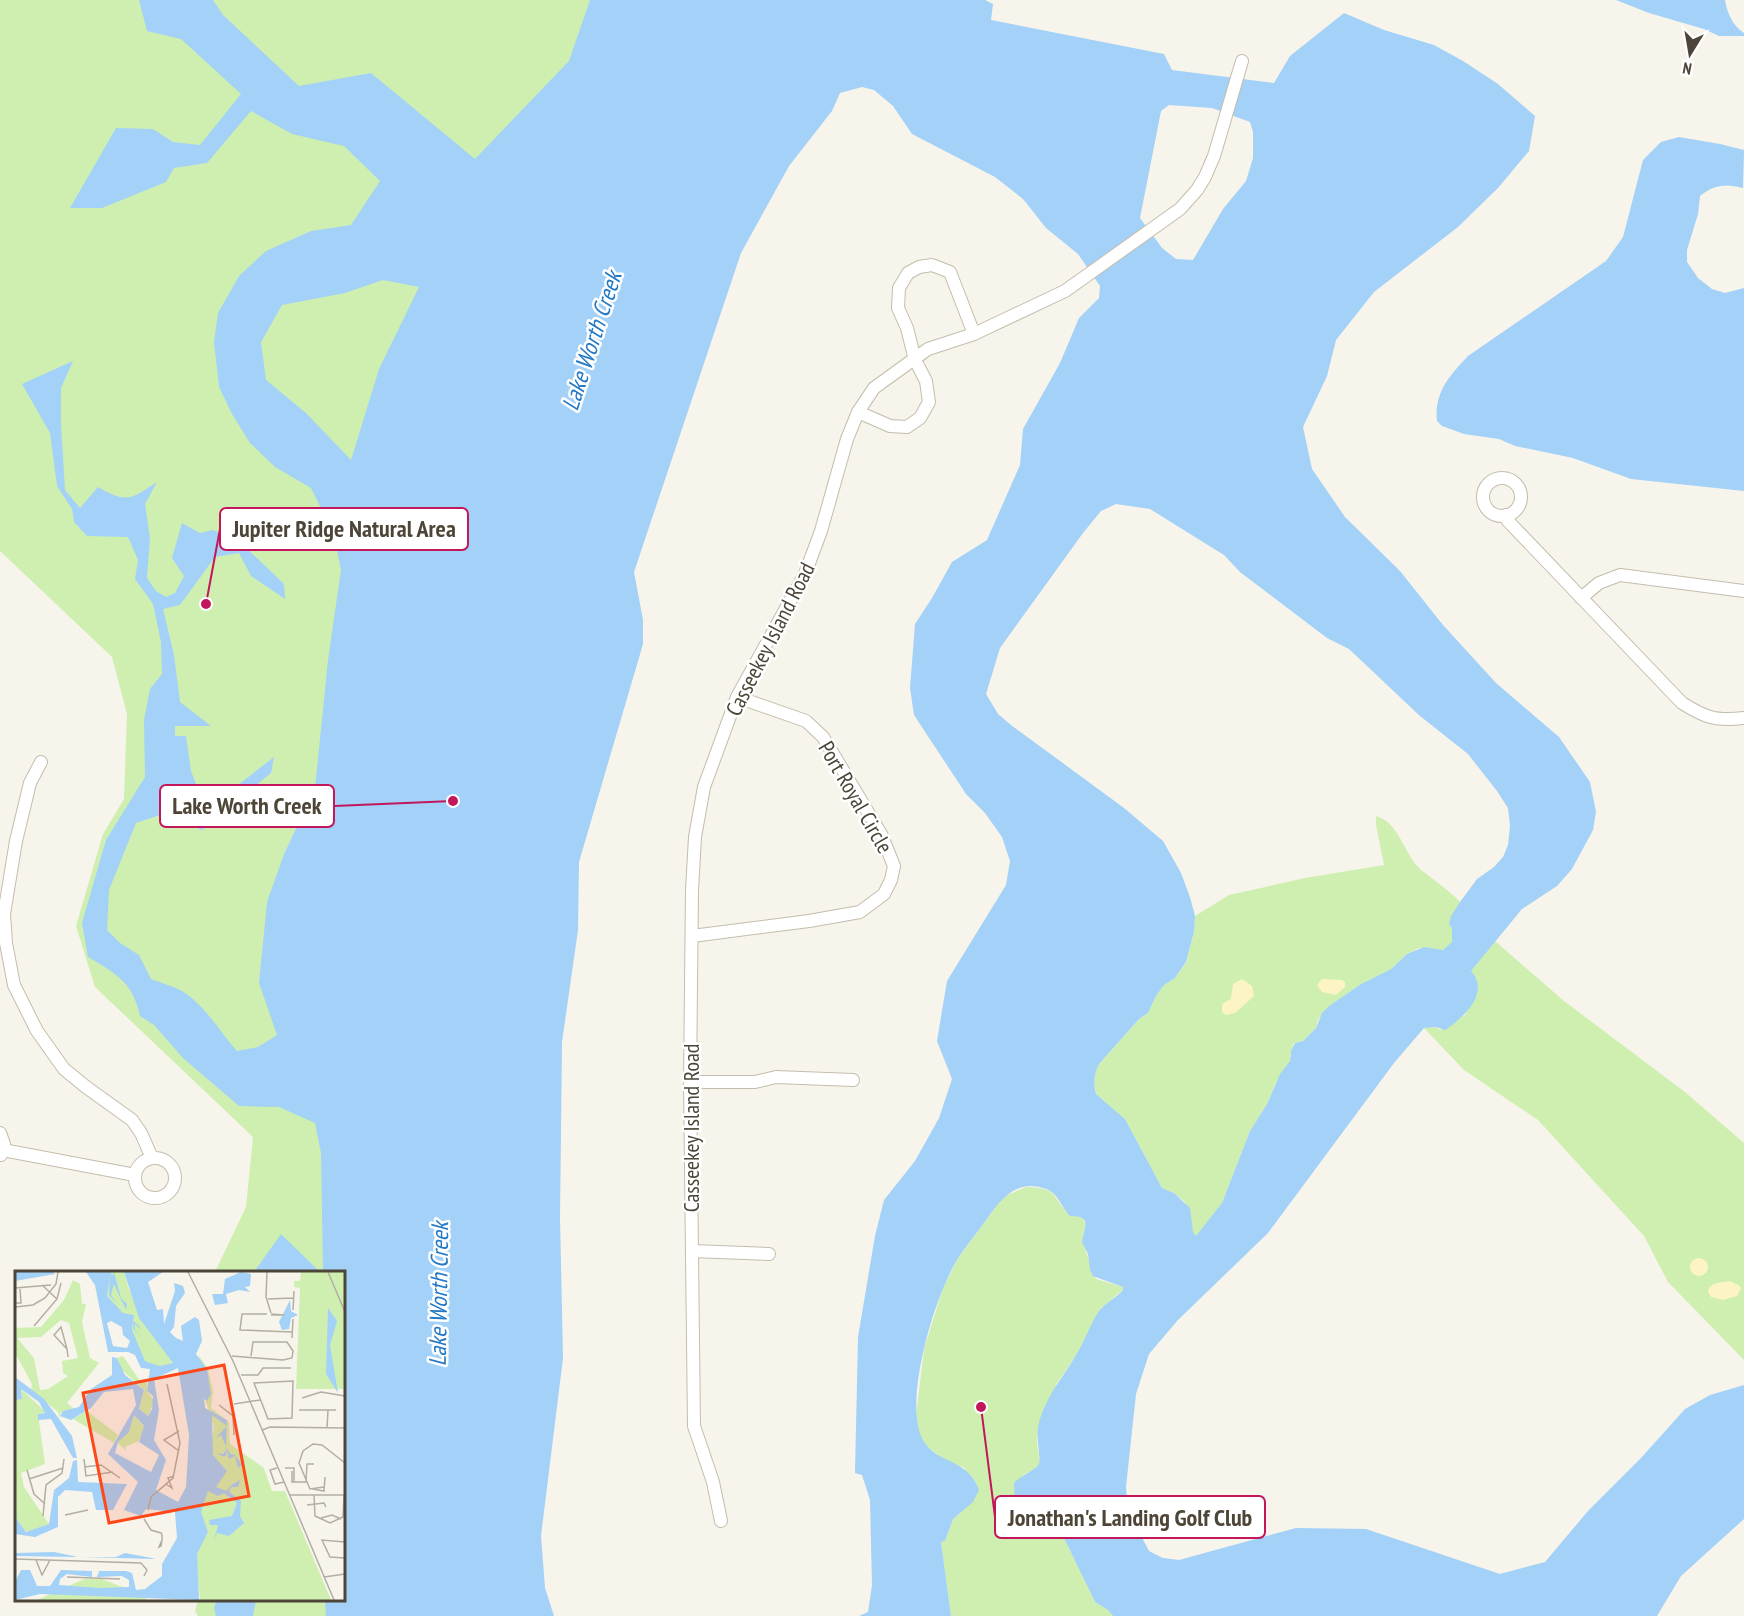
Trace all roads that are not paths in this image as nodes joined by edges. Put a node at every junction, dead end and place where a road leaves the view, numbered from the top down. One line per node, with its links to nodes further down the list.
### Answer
1 (1242, 61): 2 (street, Casseekey Island Road)
2 (974, 334): 3 (street, Casseekey Island Road); 3 (street)
3 (915, 360): 4 (street, Casseekey Island Road); 4 (street)
4 (858, 412): 8 (street, Casseekey Island Road)
5 (1506, 515): 7 (street)
6 (1744, 591): 7 (street)
7 (1581, 598): 9 (street)
8 (737, 697): 11 (street, Casseekey Island Road); 11 (street, Port Royal Circle)
9 (1744, 718)
10 (41, 762): 16 (street)
11 (692, 936): 13 (street, Casseekey Island Road)
12 (853, 1080): 13 (street)
13 (690, 1082): 18 (street, Casseekey Island Road)
14 (0, 1133): 15 (street)
15 (2, 1153): 17 (street)
16 (152, 1158): 17 (street); 17 (street)
17 (135, 1175)
18 (692, 1251): 19 (street); 20 (street, Casseekey Island Road)
19 (769, 1254)
20 (721, 1521)

